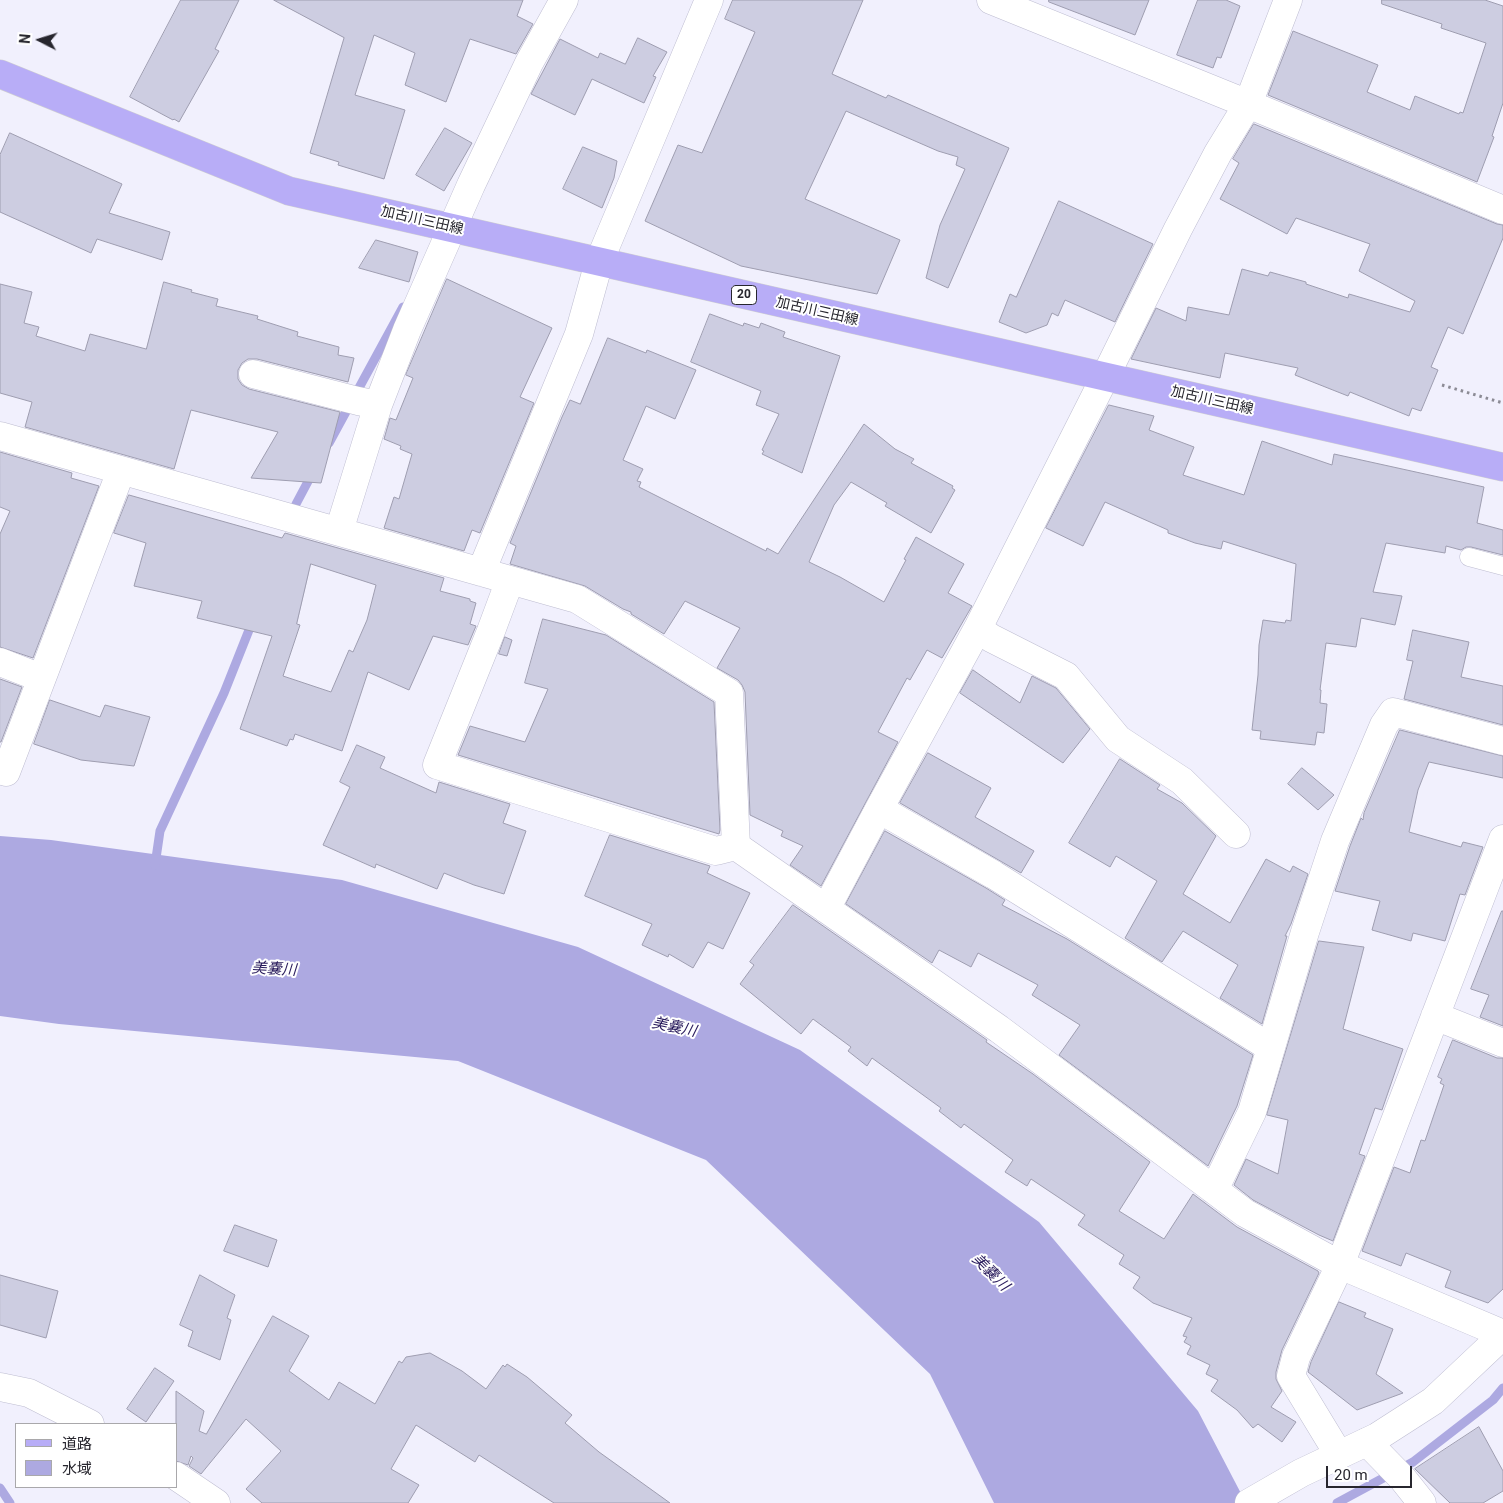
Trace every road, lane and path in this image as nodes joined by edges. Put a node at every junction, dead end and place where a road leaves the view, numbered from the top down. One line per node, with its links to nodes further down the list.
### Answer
1 (564, 0): 8 (street)
2 (709, 0): 9 (street)
3 (991, 0): 6 (street)
4 (1288, 0): 6 (street)
5 (0, 74): 8 (main road, 加古川三田線 / 20)
6 (1248, 104): 7 (street); 11 (street)
7 (1503, 210)
8 (453, 228): 9 (main road, 加古川三田線 / 20); 14 (street)
9 (598, 262): 11 (main road, 加古川三田線 / 20); 21 (street)
10 (253, 374): 14 (street)
11 (1105, 377): 16 (main road, 加古川三田線 / 20); 23 (street)
12 (1442, 385): 13 (path)
13 (1503, 404)
14 (378, 405): 18 (street)
15 (0, 436): 17 (street)
16 (1503, 467)
17 (121, 471): 18 (street); 25 (street)
18 (339, 531): 21 (street)
19 (1469, 557): 20 (lane)
20 (1503, 566)
21 (481, 572): 22 (street)
22 (510, 580): 31 (street); 31 (street)
23 (978, 628): 28 (street); 29 (street)
24 (0, 662): 25 (street)
25 (41, 678): 27 (street)
26 (1503, 740): 35 (street)
27 (6, 772)
28 (879, 809): 32 (street); 35 (street)
29 (1236, 834)
30 (1503, 842): 33 (street)
31 (736, 846): 32 (street)
32 (826, 908): 36 (street)
33 (1436, 1016): 34 (street); 37 (street)
34 (1503, 1042)
35 (1271, 1048): 36 (street)
36 (1214, 1190): 37 (street)
37 (1340, 1265): 38 (street); 42 (street)
38 (1503, 1334): 41 (street)
39 (0, 1388): 40 (street)
40 (88, 1423)
41 (1376, 1450): 42 (street); 46 (street)
42 (1339, 1455): 45 (street)
43 (178, 1477): 44 (street)
44 (216, 1503)
45 (1249, 1503)
46 (1422, 1503)

